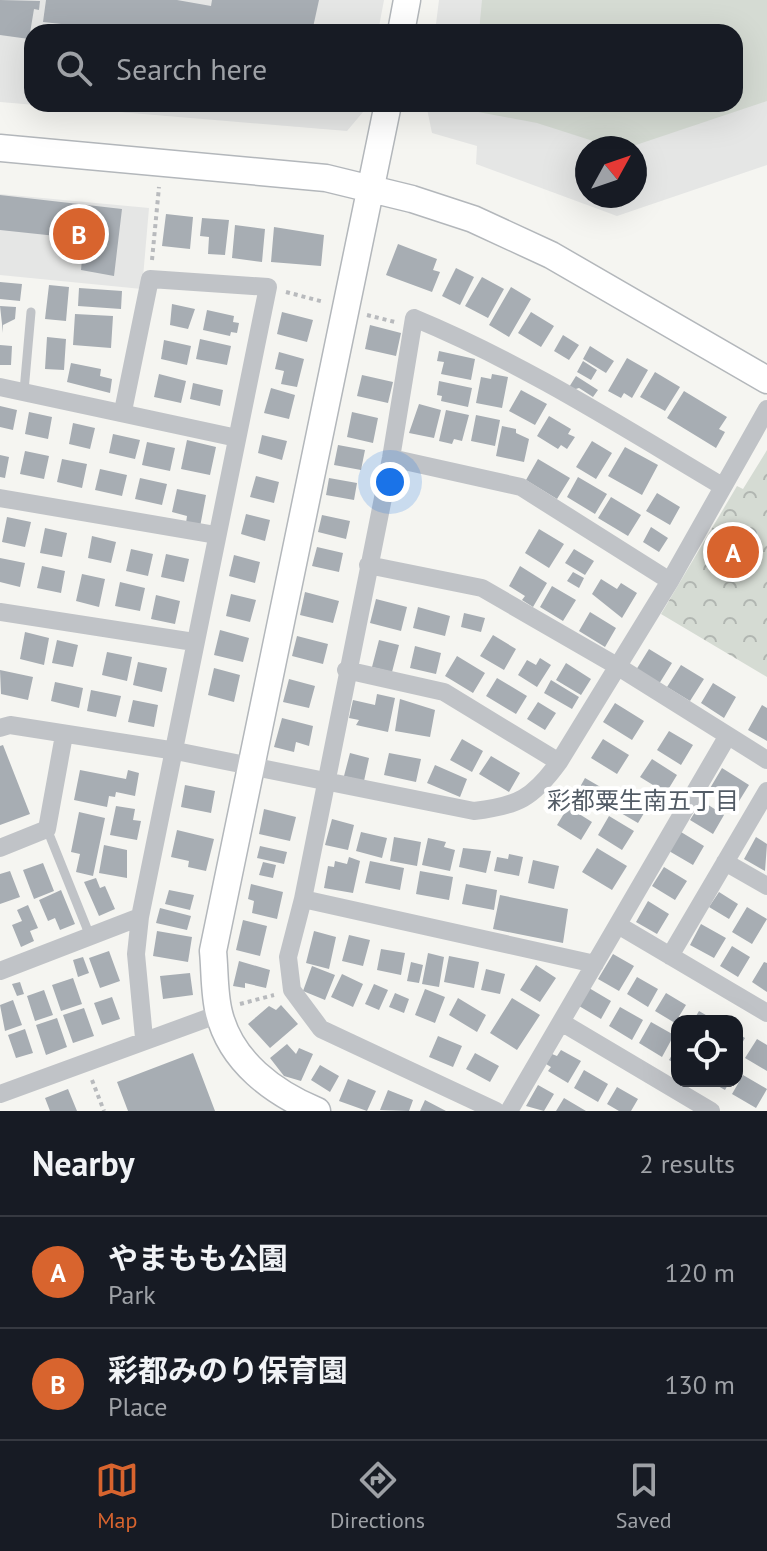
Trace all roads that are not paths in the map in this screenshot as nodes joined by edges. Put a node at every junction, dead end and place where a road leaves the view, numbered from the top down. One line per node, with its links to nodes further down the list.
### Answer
1 (407, 0): 2 (street)
2 (402, 24)
3 (386, 112): 5 (street)
4 (0, 148): 5 (street)
5 (370, 190): 7 (street); 29 (street)
6 (31, 312): 9 (lane)
7 (767, 380)
8 (0, 387): 9 (street)
9 (24, 391): 11 (street)
10 (767, 409): 14 (street)
11 (123, 411): 12 (street); 12 (street)
12 (237, 438): 16 (street)
13 (391, 458): 14 (street); 17 (street); 18 (street)
14 (722, 486): 18 (street)
15 (0, 498): 16 (street)
16 (216, 535): 20 (street)
17 (368, 565): 21 (street); 22 (street)
18 (670, 581): 21 (street)
19 (0, 612): 20 (street)
20 (194, 642): 26 (street)
21 (617, 666): 25 (street); 28 (street)
22 (346, 670): 28 (street); 30 (street)
23 (0, 728): 24 (street)
24 (64, 735): 26 (street); 32 (street)
25 (727, 737): 27 (street); 38 (street)
26 (176, 751): 29 (street); 37 (street)
27 (767, 760)
28 (559, 762): 30 (street)
29 (251, 766): 30 (street); 43 (street)
30 (325, 782): 36 (street)
31 (767, 791): 34 (street)
32 (47, 829): 33 (street); 39 (lane)
33 (0, 848)
34 (725, 862): 35 (street); 40 (street)
35 (767, 886)
36 (303, 899): 41 (street); 49 (street)
37 (140, 917): 39 (street); 46 (street)
38 (618, 925): 40 (street); 41 (street)
39 (90, 936): 42 (street)
40 (670, 956): 44 (street)
41 (595, 964): 45 (street)
42 (0, 971)
43 (226, 1010): 46 (street); 48 (street)
44 (767, 1013)
45 (561, 1022): 50 (street); 51 (street)
46 (144, 1038): 47 (street)
47 (0, 1094)
48 (317, 1111)
49 (496, 1111)
50 (509, 1111)
51 (711, 1111)

